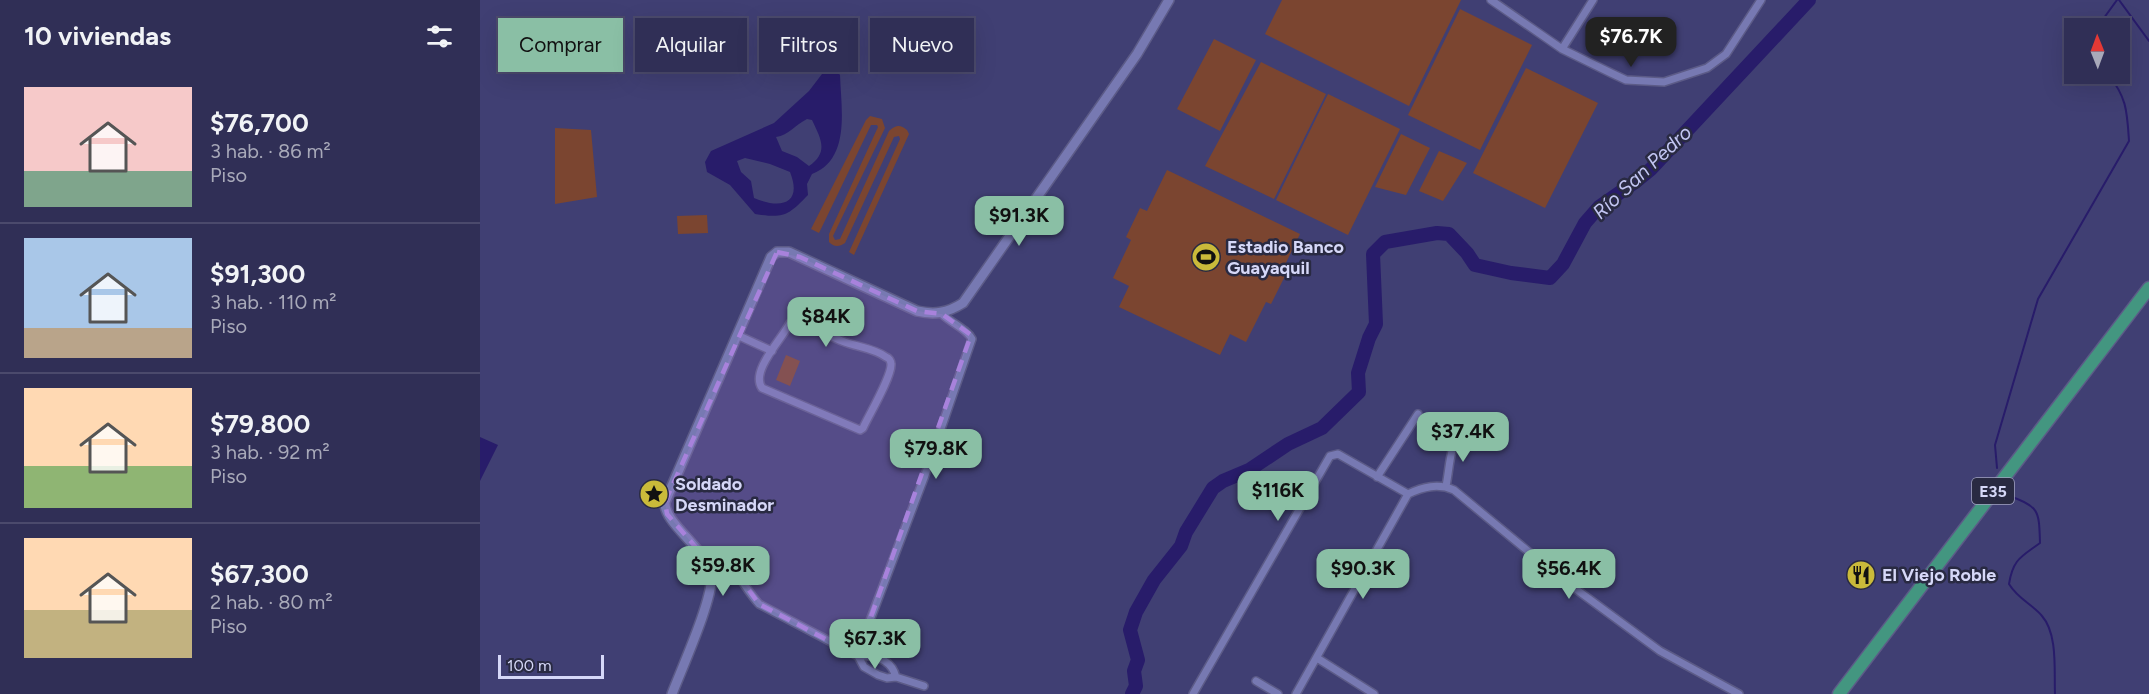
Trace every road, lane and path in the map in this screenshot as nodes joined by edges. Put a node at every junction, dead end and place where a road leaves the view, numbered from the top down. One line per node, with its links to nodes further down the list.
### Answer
1 (1168, 0): 7 (street)
2 (1491, 0): 5 (street)
3 (1593, 0): 5 (street)
4 (1761, 0): 5 (street)
5 (1562, 49)
6 (2149, 288): 28 (highway, E35)
7 (942, 314): 8 (street); 16 (street)
8 (737, 334): 9 (street); 15 (street)
9 (772, 351): 9 (street)
10 (1418, 414): 12 (street)
11 (1462, 431): 13 (street)
12 (1377, 477): 14 (street); 23 (street)
13 (1446, 486): 14 (street); 27 (street)
14 (1408, 494): 18 (street)
15 (705, 558): 16 (street); 22 (street)
16 (848, 651): 17 (street)
17 (858, 656): 19 (street); 19 (street)
18 (1317, 658): 25 (street); 26 (street)
19 (896, 677): 21 (street)
20 (1256, 681): 24 (street)
21 (924, 686)
22 (672, 694)
23 (1193, 694)
24 (1278, 694)
25 (1296, 694)
26 (1374, 694)
27 (1738, 694)
28 (1839, 694)

